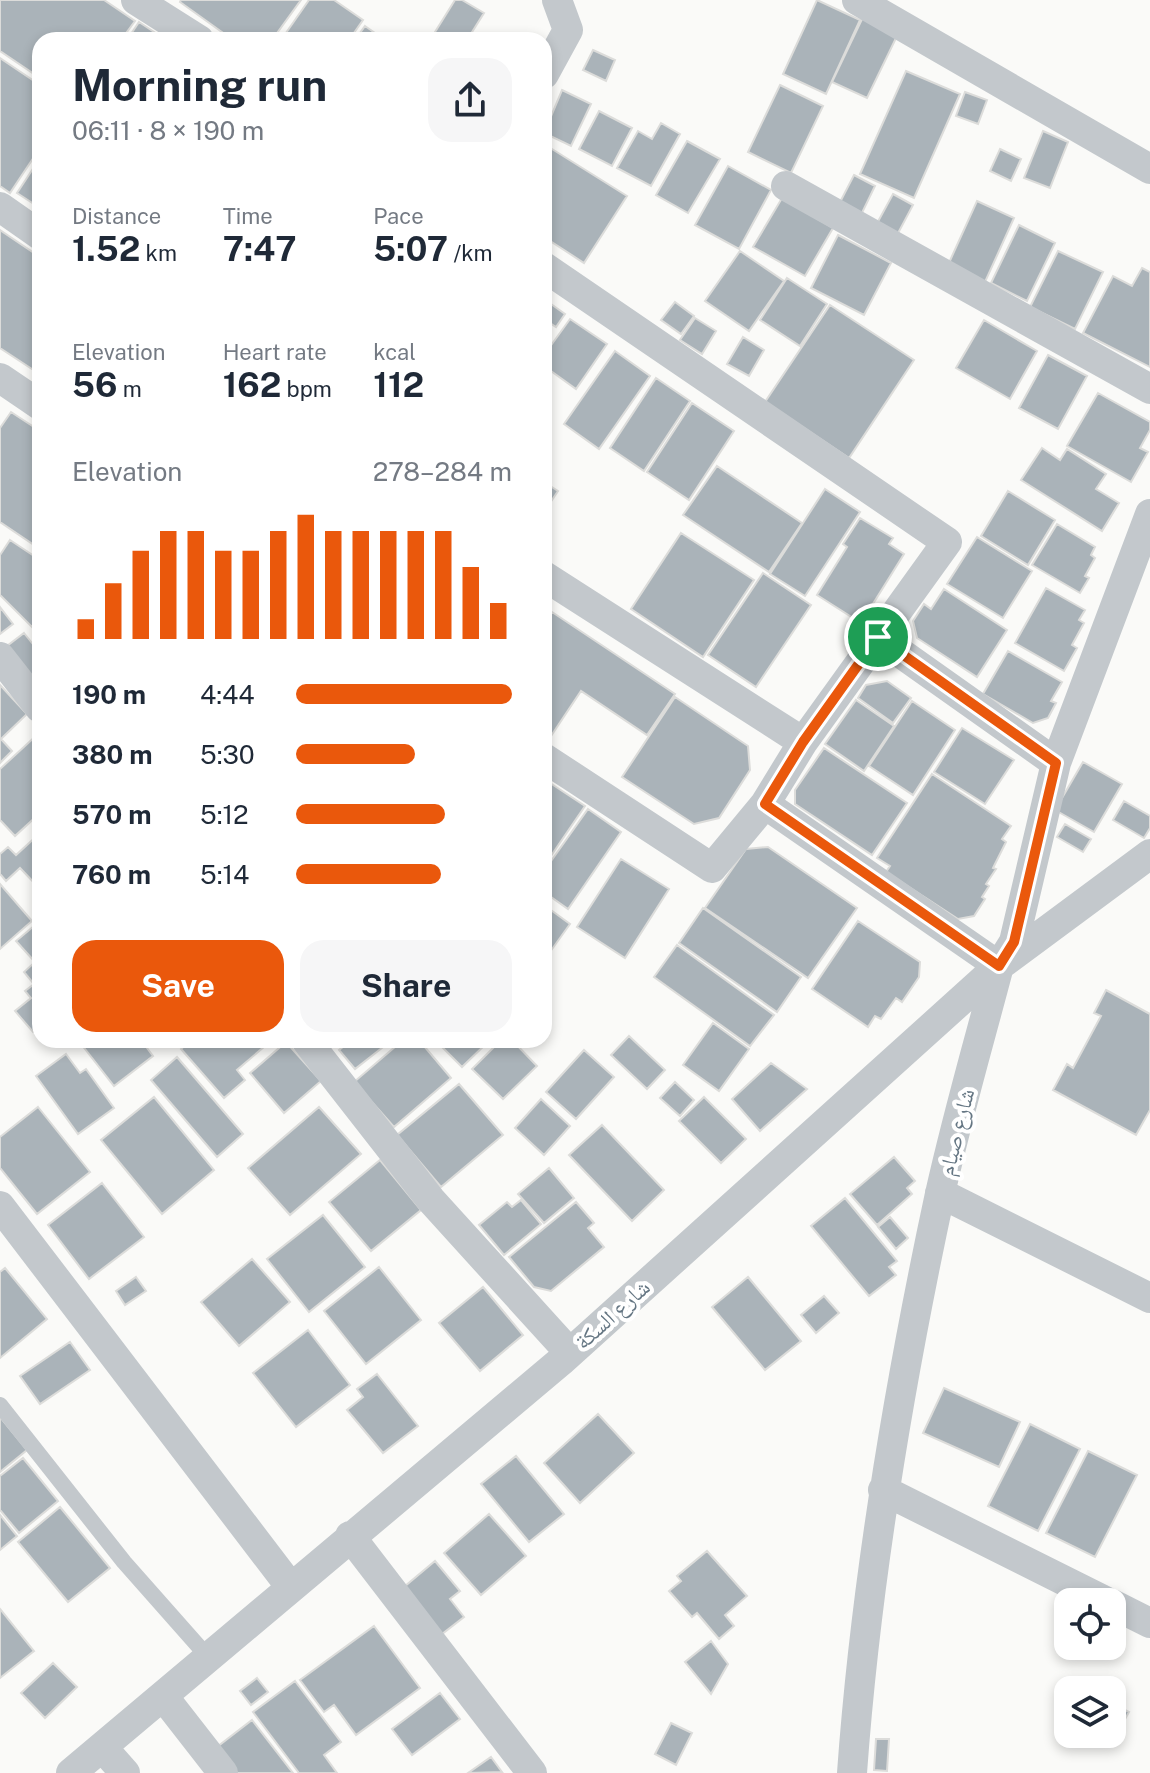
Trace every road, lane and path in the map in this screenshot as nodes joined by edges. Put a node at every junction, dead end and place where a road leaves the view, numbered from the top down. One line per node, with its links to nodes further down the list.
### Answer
1 (136, 0): 4 (street)
2 (557, 0): 5 (street)
3 (857, 0): 6 (street)
4 (186, 32)
5 (552, 59)
6 (1150, 169)
7 (786, 186): 12 (street)
8 (0, 207): 9 (street)
9 (32, 229)
10 (552, 272): 16 (street)
11 (0, 378): 13 (street)
12 (1150, 389)
13 (32, 400)
14 (1150, 514): 21 (street, شارع صيام)
15 (552, 581): 19 (street)
16 (878, 637): 19 (street); 21 (street)
17 (0, 657): 18 (street)
18 (32, 698)
19 (803, 742): 22 (street)
20 (552, 763): 22 (street)
21 (1056, 763): 24 (street, شارع صيام)
22 (765, 804): 24 (street)
23 (1150, 855): 24 (street, شارع السكة)
24 (999, 966): 26 (street, شارع صيام); 29 (street, شارع السكة)
25 (312, 1048): 29 (street)
26 (940, 1193): 28 (street); 31 (street, شارع صيام)
27 (0, 1206): 33 (street)
28 (1150, 1298)
29 (569, 1352): 32 (street, شارع السكة)
30 (0, 1405): 37 (lane)
31 (883, 1490): 34 (street); 44 (street, شارع صيام)
32 (350, 1536): 33 (street, شارع السكة); 43 (street)
33 (290, 1586): 37 (street, شارع السكة)
34 (1080, 1588)
35 (1126, 1611): 36 (street)
36 (1150, 1623)
37 (208, 1657): 38 (street, شارع السكة)
38 (163, 1696): 39 (street, شارع السكة); 42 (street)
39 (102, 1747): 40 (street, شارع السكة); 41 (street)
40 (71, 1773)
41 (125, 1773)
42 (223, 1773)
43 (532, 1773)
44 (852, 1773)

